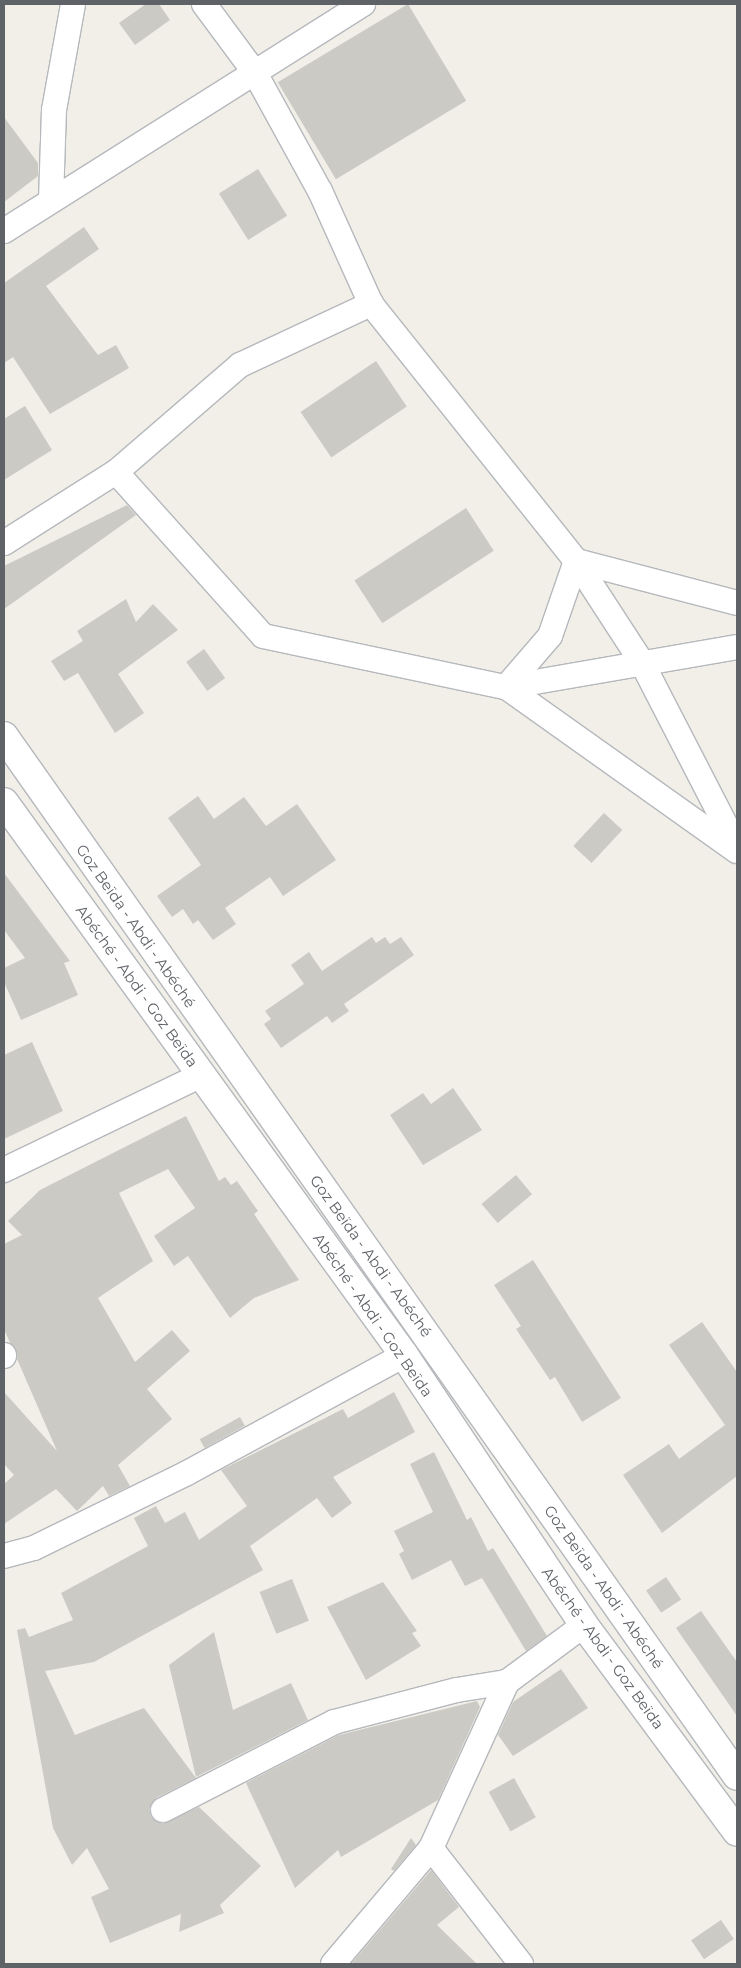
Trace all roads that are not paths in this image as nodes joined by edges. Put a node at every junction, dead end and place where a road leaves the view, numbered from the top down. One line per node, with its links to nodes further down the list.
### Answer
1 (73, 4): 5 (street)
2 (363, 4): 4 (street)
3 (207, 5): 4 (street)
4 (254, 73): 5 (street); 7 (street)
5 (51, 200): 6 (street)
6 (4, 231)
7 (371, 304): 8 (street); 10 (street)
8 (116, 472): 9 (street); 14 (street)
9 (4, 543)
10 (576, 561): 11 (street); 13 (street); 14 (street)
11 (737, 603)
12 (737, 647): 13 (street)
13 (641, 661): 14 (street); 17 (street)
14 (506, 687): 17 (street)
15 (4, 736): 24 (main road, Goz Beïda - Abdi - Abéché)
16 (4, 802): 18 (main road, Abéché - Abdi - Goz Beïda)
17 (737, 849)
18 (201, 1075): 19 (street); 20 (main road, Abéché - Abdi - Goz Beïda)
19 (4, 1170)
20 (404, 1355): 21 (street); 22 (main road, Abéché - Abdi - Goz Beïda)
21 (4, 1556)
22 (584, 1625): 23 (street); 26 (main road, Abéché - Abdi - Goz Beïda)
23 (507, 1682): 25 (street); 27 (street)
24 (737, 1776)
25 (163, 1810)
26 (737, 1832)
27 (431, 1848): 28 (street); 29 (street)
28 (333, 1964)
29 (520, 1964)

